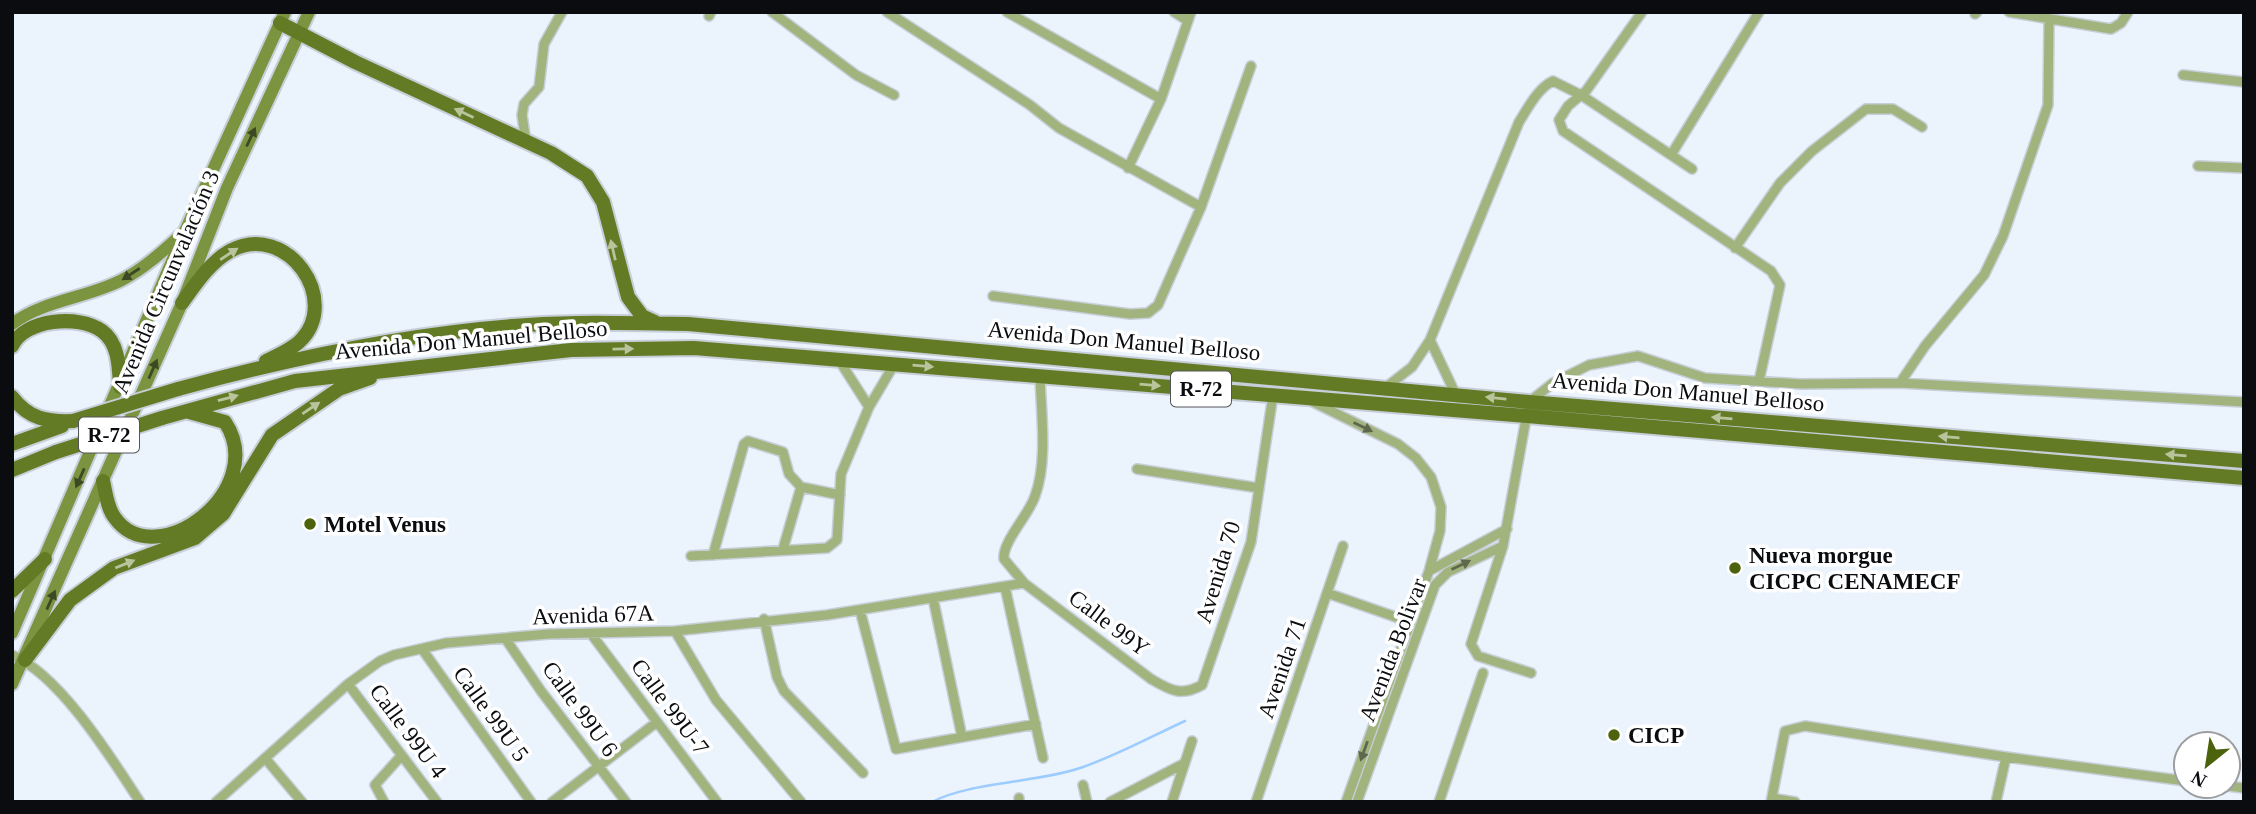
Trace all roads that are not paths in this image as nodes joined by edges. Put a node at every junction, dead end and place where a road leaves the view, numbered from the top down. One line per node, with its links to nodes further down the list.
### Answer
1 (309, 12): 15 (main road, Avenida Circunvalación 3)
2 (562, 12): 23 (street)
3 (772, 12): 19 (street)
4 (887, 12): 26 (street)
5 (1007, 12): 21 (street)
6 (1174, 12): 12 (street)
7 (1642, 12): 20 (street)
8 (1759, 12): 24 (street)
9 (2010, 12): 11 (street)
10 (2128, 12): 14 (street)
11 (2033, 15): 14 (street)
12 (1190, 17): 21 (street)
13 (282, 18): 15 (main road); 30 (main road, Avenida Circunvalación 3)
14 (2049, 20): 44 (street)
15 (299, 32): 23 (main road, one-way to 15); 33 (main road, Avenida Circunvalación 3, one-way to 15)
16 (1251, 66): 29 (street)
17 (2183, 75): 18 (street)
18 (2244, 82)
19 (894, 95)
20 (1581, 95): 24 (street); 31 (street); 36 (street)
21 (1161, 99): 26 (street)
22 (1922, 127): 31 (street)
23 (526, 142): 35 (main road, one-way to 23)
24 (1671, 155): 28 (street)
25 (2198, 166): 27 (street)
26 (1128, 167): 29 (street)
27 (2244, 168)
28 (1692, 169)
29 (1201, 207): 32 (street)
30 (184, 231): 34 (main road, one-way to 34); 45 (main road, Avenida Circunvalación 3)
31 (1735, 248): 43 (street)
32 (993, 296)
33 (183, 303): 41 (main road, one-way to 41); 63 (main road, Avenida Circunvalación 3, one-way to 33)
34 (12, 324)
35 (660, 324): 41 (main road, Avenida Don Manuel Belloso / R-72); 46 (main road, Avenida Don Manuel Belloso / R-72)
36 (1430, 340): 46 (street); 47 (street)
37 (12, 346): 45 (main road)
38 (839, 360): 39 (main road, Avenida Don Manuel Belloso / R-72); 40 (main road, Avenida Don Manuel Belloso / R-72, one-way to 38); 52 (street)
39 (895, 363): 42 (main road, Avenida Don Manuel Belloso / R-72, one-way to 42); 52 (street)
40 (399, 368): 54 (main road, Avenida Don Manuel Belloso / R-72, one-way to 40); 88 (main road, one-way to 40)
41 (250, 370): 55 (main road, Avenida Don Manuel Belloso / R-72, bridge)
42 (1040, 376): 48 (main road, Avenida Don Manuel Belloso / R-72, one-way to 48); 75 (street, Calle 99Y)
43 (1759, 381): 44 (street); 53 (street)
44 (1900, 383): 51 (street)
45 (120, 387): 73 (main road, Avenida Circunvalación 3, one-way to 73)
46 (1385, 388): 47 (main road, Avenida Don Manuel Belloso / R-72)
47 (1455, 393): 53 (main road, Avenida Don Manuel Belloso / R-72, one-way to 47)
48 (1273, 394): 50 (main road, Avenida Don Manuel Belloso / R-72); 65 (street, Avenida 70)
49 (12, 397): 55 (main road)
50 (1302, 397): 53 (main road, Avenida Don Manuel Belloso / R-72); 74 (street, one-way to 74)
51 (2244, 402)
52 (869, 407): 66 (street)
53 (1528, 409): 59 (main road, Avenida Don Manuel Belloso / R-72, one-way to 53); 62 (main road, Avenida Don Manuel Belloso / R-72); 67 (street)
54 (181, 411): 60 (main road, Avenida Don Manuel Belloso / R-72, bridge); 63 (main road)
55 (73, 421): 56 (main road, Avenida Don Manuel Belloso / R-72)
56 (51, 430): 57 (main road, R-72); 58 (main road, Avenida Don Manuel Belloso / R-72)
57 (12, 435)
58 (12, 444)
59 (2244, 461)
60 (12, 470)
61 (1137, 470): 65 (street)
62 (2244, 478)
63 (103, 481): 88 (main road, Avenida Circunvalación 3, one-way to 63)
64 (801, 487): 66 (street); 70 (street); 71 (street)
65 (1259, 488): 93 (street, Avenida 70)
66 (841, 495): 70 (street)
67 (1507, 529): 69 (street); 74 (street)
68 (1343, 546): 78 (street, Avenida 71)
69 (1503, 546): 90 (street); 123 (street, Avenida Bolivar, one-way to 69)
70 (783, 549): 71 (street)
71 (713, 555): 72 (street)
72 (691, 556)
73 (45, 559): 77 (main road); 84 (main road, Avenida Circunvalación 3)
74 (1429, 571): 82 (street)
75 (1024, 583): 76 (street, Avenida 67A); 93 (street, Calle 99Y)
76 (1005, 587): 79 (street, Avenida 67A); 95 (street)
77 (12, 591)
78 (1327, 593): 82 (street); 121 (street, Avenida 71)
79 (933, 598): 80 (street, Avenida 67A); 96 (street)
80 (860, 610): 81 (street, Avenida 67A); 96 (street)
81 (764, 619): 83 (street, Avenida 67A); 104 (street)
82 (1410, 622): 122 (street, one-way to 122)
83 (675, 631): 85 (street, Avenida 67A); 117 (street)
84 (12, 633)
85 (592, 635): 86 (street, Avenida 67A); 94 (street, Calle 99U-7)
86 (505, 638): 87 (street, Avenida 67A); 103 (street, Calle 99U 6)
87 (422, 649): 92 (street, Avenida 67A); 113 (street, Calle 99U 5)
88 (18, 658): 91 (main road, Avenida Circunvalación 3); 109 (street)
89 (1483, 673): 124 (street)
90 (1531, 673)
91 (12, 684)
92 (348, 684): 98 (street, Calle 99U 4); 100 (street, Avenida 67A)
93 (1171, 691)
94 (657, 722): 103 (street); 116 (street, Calle 99U-7)
95 (1036, 724): 96 (street); 101 (street)
96 (962, 737)
97 (1192, 741): 102 (street)
98 (401, 756): 111 (street); 112 (street, Calle 99U 4)
99 (2006, 757): 105 (street); 108 (street); 126 (street)
100 (265, 758): 107 (street, Avenida 67A); 110 (street)
101 (1044, 758)
102 (1185, 763): 119 (street); 120 (street)
103 (597, 766): 114 (street); 115 (street, Calle 99U 6)
104 (863, 773)
105 (2172, 778)
106 (1083, 785): 118 (street)
107 (221, 800)
108 (1771, 800): 125 (street)
109 (140, 802)
110 (302, 802)
111 (384, 802)
112 (437, 802)
113 (531, 802)
114 (552, 802)
115 (626, 802)
116 (717, 802)
117 (801, 802)
118 (1087, 802)
119 (1111, 802)
120 (1172, 802)
121 (1256, 802)
122 (1346, 802)
123 (1357, 802)
124 (1439, 802)
125 (1795, 802)
126 (1996, 802)

